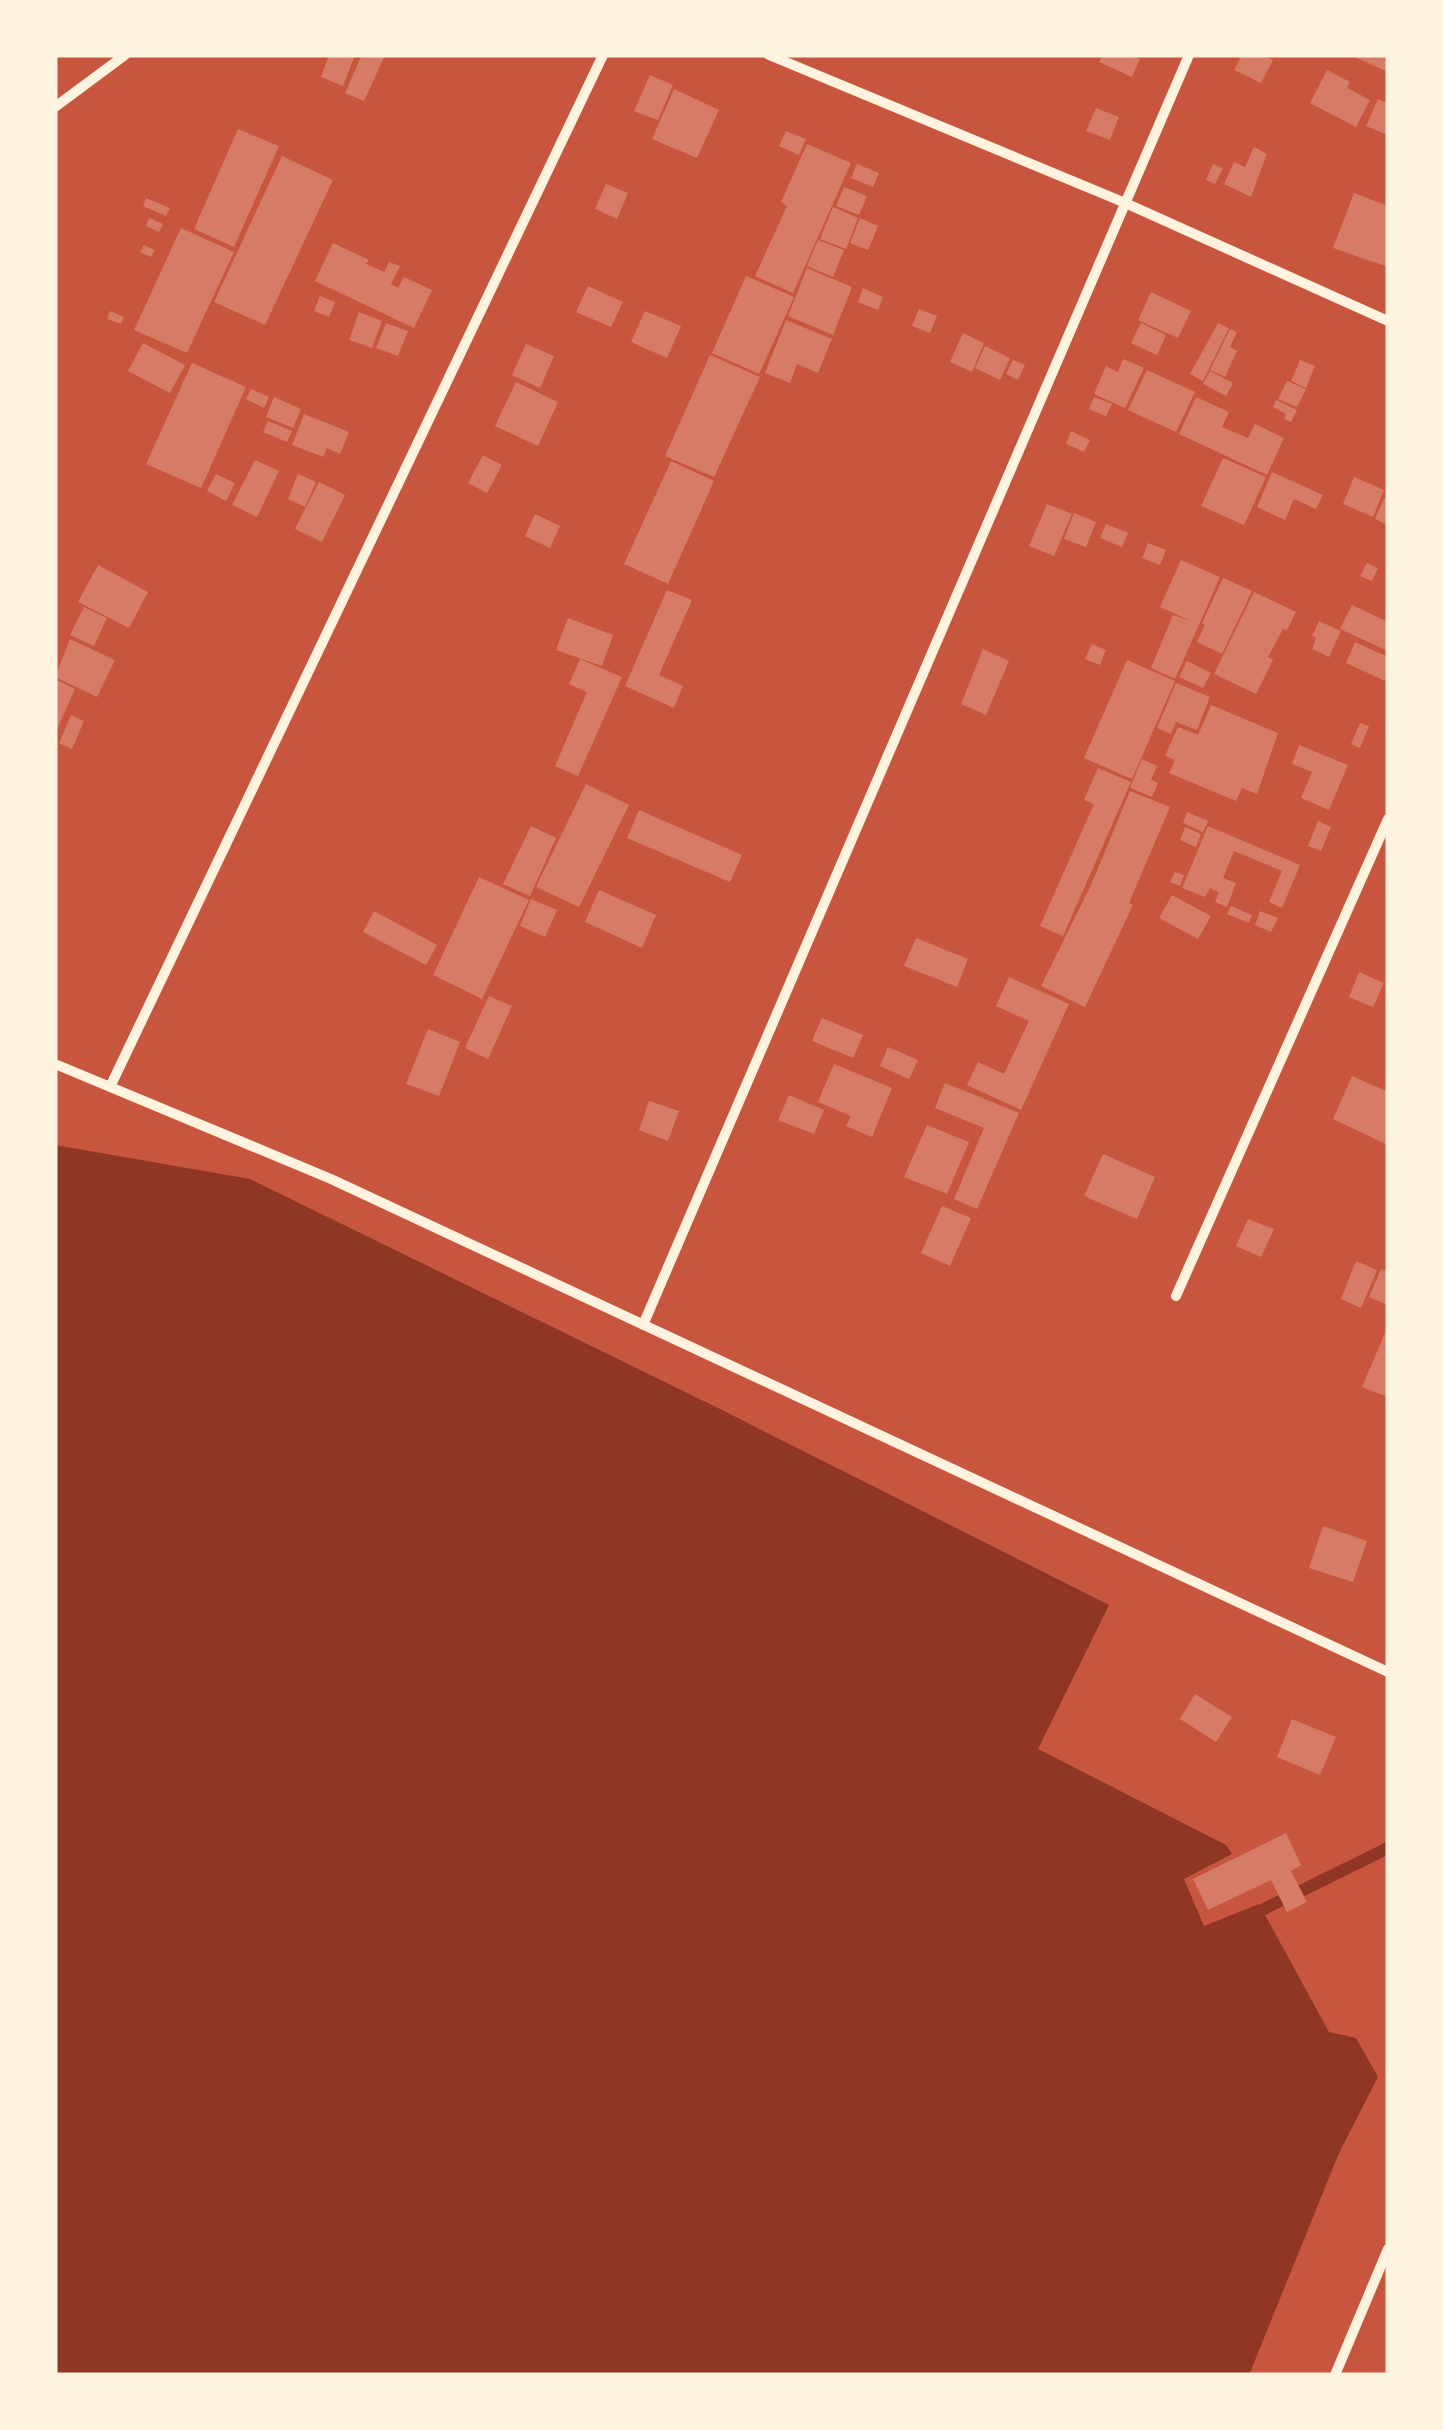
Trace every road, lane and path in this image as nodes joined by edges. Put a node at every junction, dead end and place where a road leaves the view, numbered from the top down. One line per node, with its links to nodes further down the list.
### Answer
1 (125, 55): 5 (street)
2 (603, 55): 10 (street)
3 (768, 55): 6 (street)
4 (1189, 55): 6 (street)
5 (55, 107)
6 (1123, 202): 7 (street); 12 (street)
7 (1388, 321)
8 (1388, 818): 11 (street)
9 (55, 1064): 10 (street)
10 (110, 1086): 12 (street)
11 (1176, 1296)
12 (643, 1324): 13 (street)
13 (1388, 1672)
14 (1388, 2249): 15 (street)
15 (1335, 2375)

